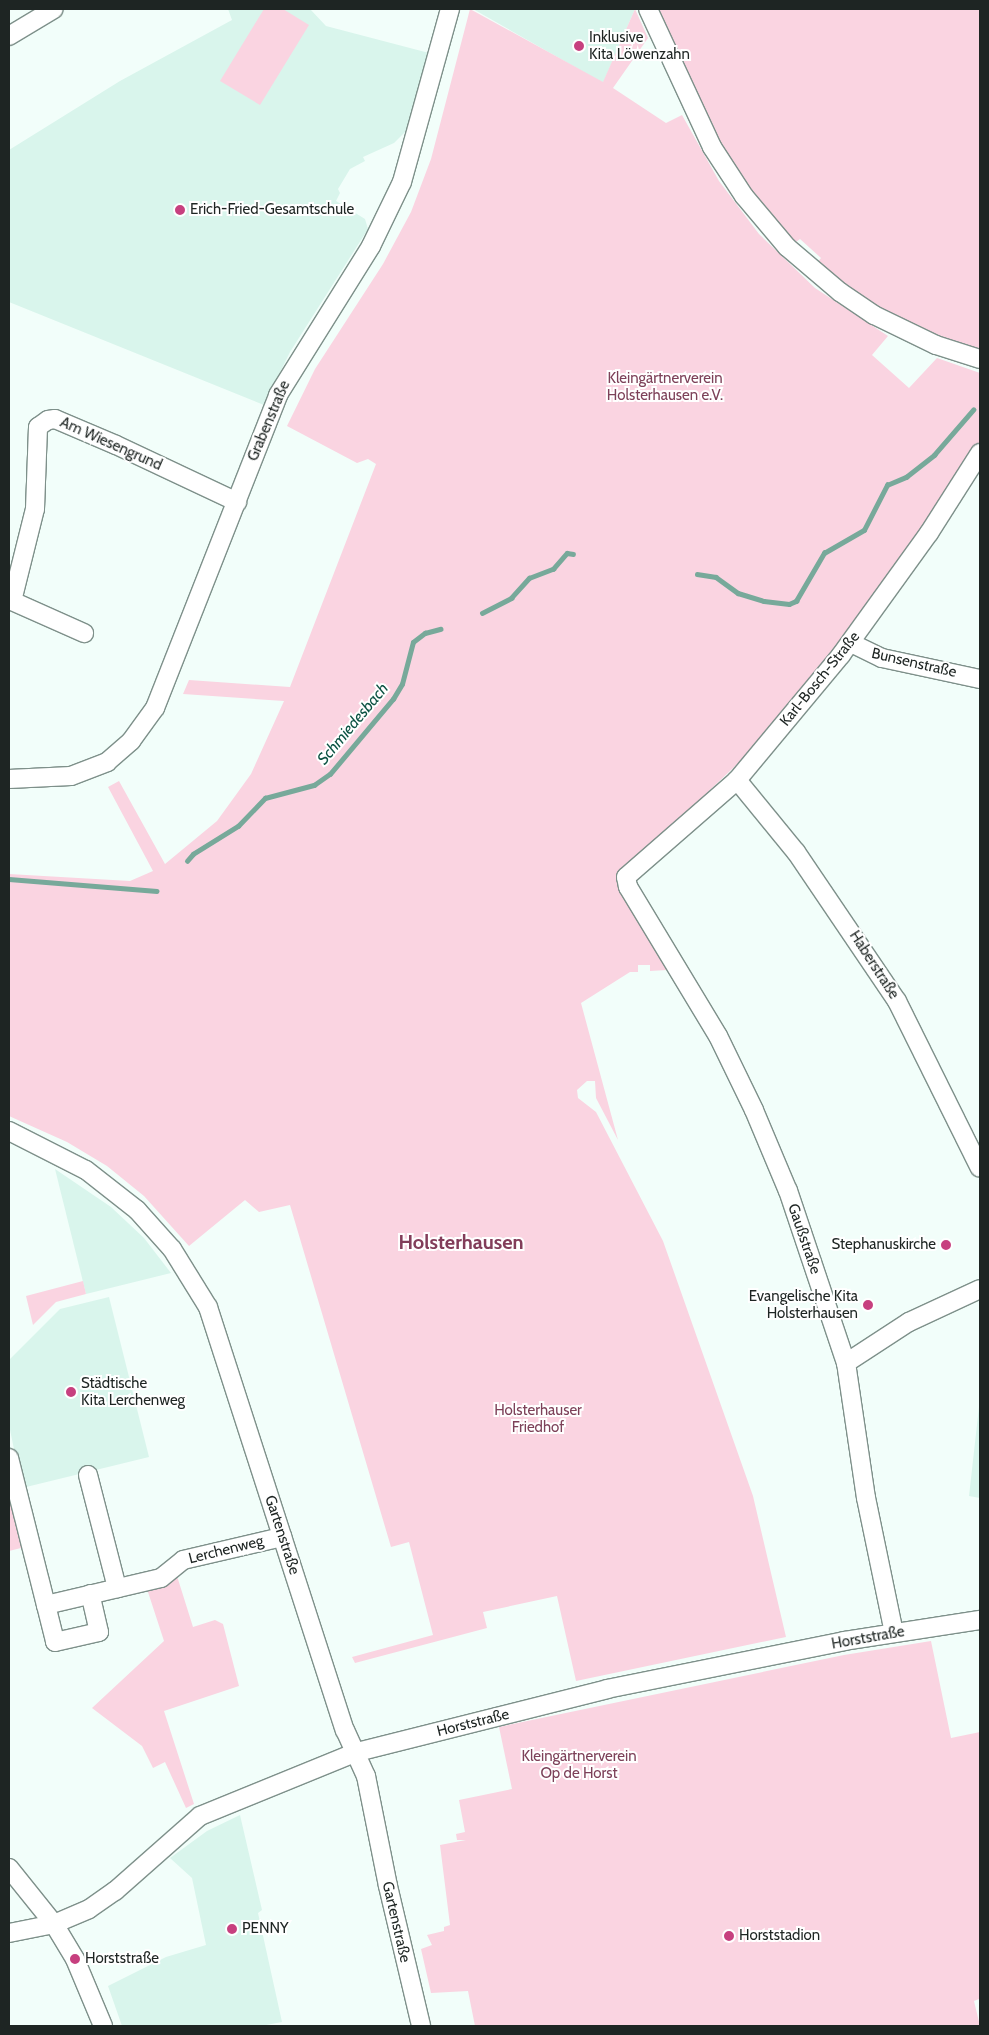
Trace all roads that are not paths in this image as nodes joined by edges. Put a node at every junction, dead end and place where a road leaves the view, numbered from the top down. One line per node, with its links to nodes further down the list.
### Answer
1 (54, 9): 4 (street)
2 (450, 9): 7 (street, Grabenstraße)
3 (648, 9): 5 (street)
4 (9, 36)
5 (980, 359)
6 (980, 453): 10 (street, Karl-Bosch-Straße)
7 (237, 502): 8 (street, Am Wiesengrund); 12 (street, Grabenstraße)
8 (10, 601): 9 (street, Am Wiesengrund)
9 (84, 633)
10 (851, 642): 11 (street, Bunsenstraße); 13 (street, Karl-Bosch-Straße)
11 (980, 679)
12 (9, 779)
13 (737, 780): 14 (street, Karl-Bosch-Straße); 16 (street, Haberstraße)
14 (626, 877): 18 (street, Gaußstraße)
15 (9, 1131): 21 (street, Gartenstraße)
16 (980, 1168)
17 (980, 1288): 18 (street)
18 (846, 1363): 26 (street, Gaußstraße)
19 (9, 1458): 24 (street)
20 (88, 1475): 22 (street)
21 (282, 1537): 22 (street, Lerchenweg); 27 (street, Gartenstraße)
22 (117, 1588): 23 (street, Lerchenweg)
23 (90, 1594): 24 (street, Lerchenweg); 24 (street)
24 (46, 1605)
25 (980, 1620): 26 (street, Horststraße)
26 (894, 1633): 27 (street, Horststraße)
27 (357, 1752): 29 (street, Horststraße); 32 (street, Gartenstraße)
28 (9, 1868): 29 (street)
29 (54, 1924): 30 (street, Horststraße); 31 (street)
30 (9, 1933)
31 (103, 2026)
32 (421, 2026)

